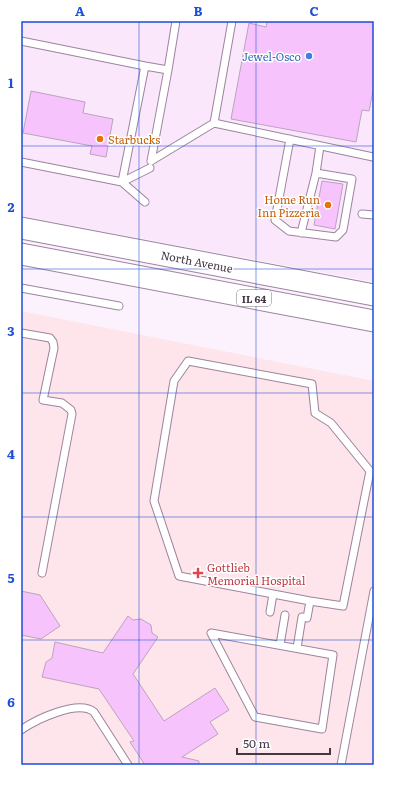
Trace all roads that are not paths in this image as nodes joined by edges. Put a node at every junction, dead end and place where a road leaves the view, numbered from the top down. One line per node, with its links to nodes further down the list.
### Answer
1 (176, 21): 5 (lane)
2 (232, 21): 6 (lane)
3 (21, 42): 4 (lane)
4 (145, 66): 5 (lane); 13 (lane)
5 (168, 70): 6 (lane)
6 (214, 123): 7 (lane)
7 (290, 139): 8 (lane); 18 (lane)
8 (320, 146): 9 (lane); 12 (lane)
9 (373, 157)
10 (21, 162): 13 (lane)
11 (150, 168): 13 (lane)
12 (316, 173): 18 (lane); 18 (lane)
13 (122, 182): 14 (lane)
14 (145, 202)
15 (362, 214): 16 (lane)
16 (374, 215)
17 (21, 228): 21 (main road, North Avenue / IL 64)
18 (301, 233)
19 (21, 254): 23 (main road, IL 64)
20 (21, 288): 22 (lane)
21 (374, 295)
22 (119, 306)
23 (374, 321)
24 (24, 333): 25 (lane)
25 (42, 573)
26 (374, 591): 35 (lane)
27 (273, 594): 28 (lane); 28 (lane); 29 (lane)
28 (310, 601): 32 (lane)
29 (270, 612)
30 (285, 615): 31 (lane)
31 (280, 645): 32 (lane); 32 (lane)
32 (296, 648)
33 (21, 730): 34 (lane)
34 (128, 765)
35 (341, 765)

